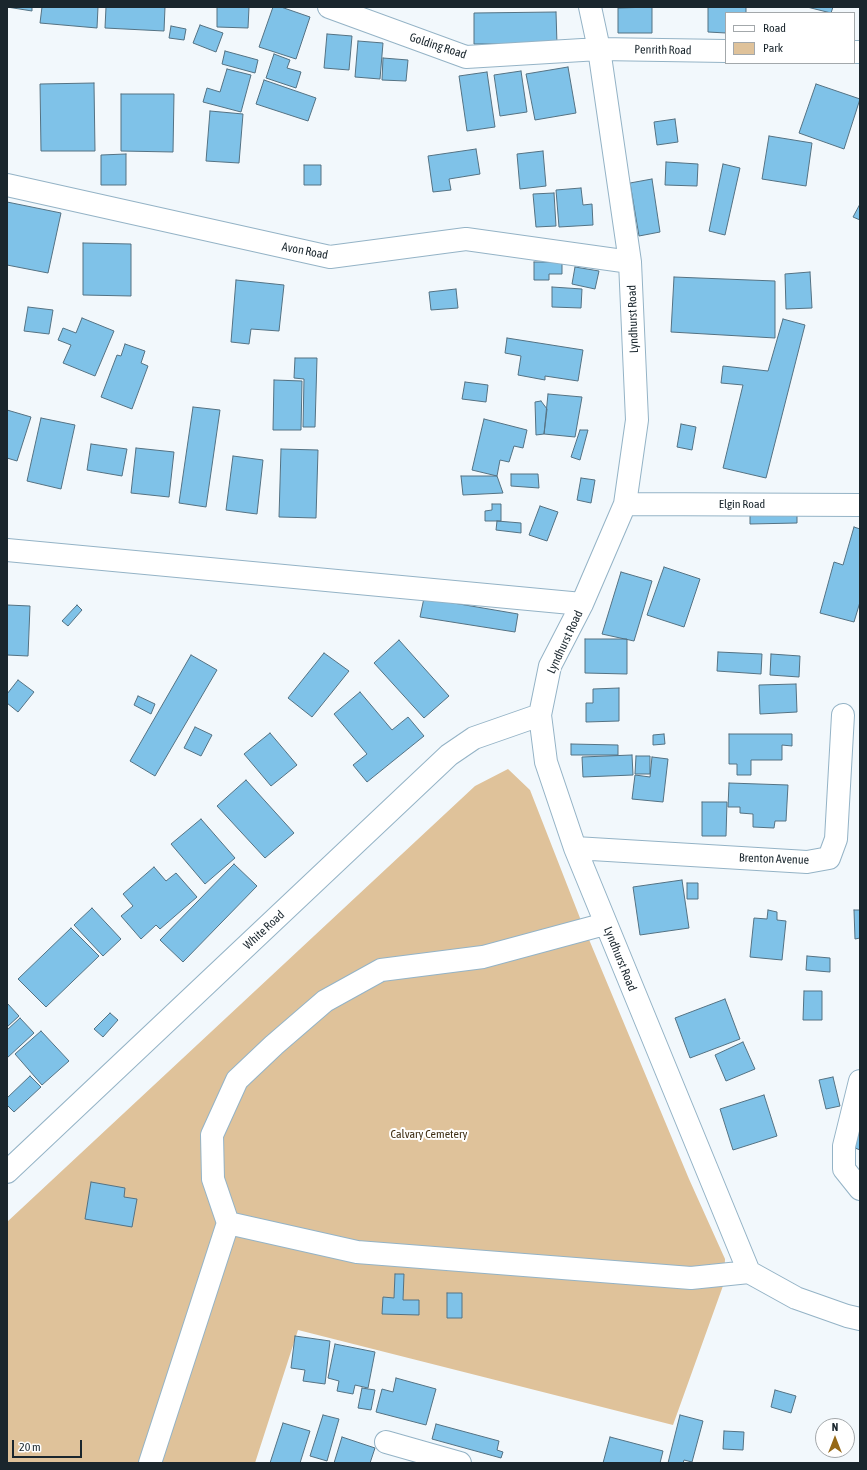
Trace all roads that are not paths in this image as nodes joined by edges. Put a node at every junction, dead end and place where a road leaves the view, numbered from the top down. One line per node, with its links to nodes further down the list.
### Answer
1 (329, 7): 3 (street, Golding Road)
2 (590, 7): 3 (street, Lyndhurst Road)
3 (600, 49): 4 (street, Penrith Road); 6 (street, Lyndhurst Road)
4 (725, 51)
5 (7, 185): 6 (street, Avon Road)
6 (630, 262): 7 (street, Lyndhurst Road)
7 (625, 504): 8 (street, Elgin Road); 10 (street, Lyndhurst Road)
8 (860, 505)
9 (7, 550): 10 (street)
10 (582, 604): 11 (street, Lyndhurst Road)
11 (540, 715): 13 (street, Lyndhurst Road); 16 (street, White Road)
12 (843, 715): 13 (street, Brenton Avenue)
13 (575, 848): 14 (street, Lyndhurst Road)
14 (605, 924): 18 (street); 19 (street, Lyndhurst Road)
15 (860, 1081): 17 (street)
16 (7, 1172)
17 (860, 1189)
18 (228, 1223): 19 (street); 22 (street)
19 (749, 1272): 20 (street)
20 (860, 1319)
21 (386, 1442): 23 (street)
22 (150, 1463)
23 (460, 1463)

